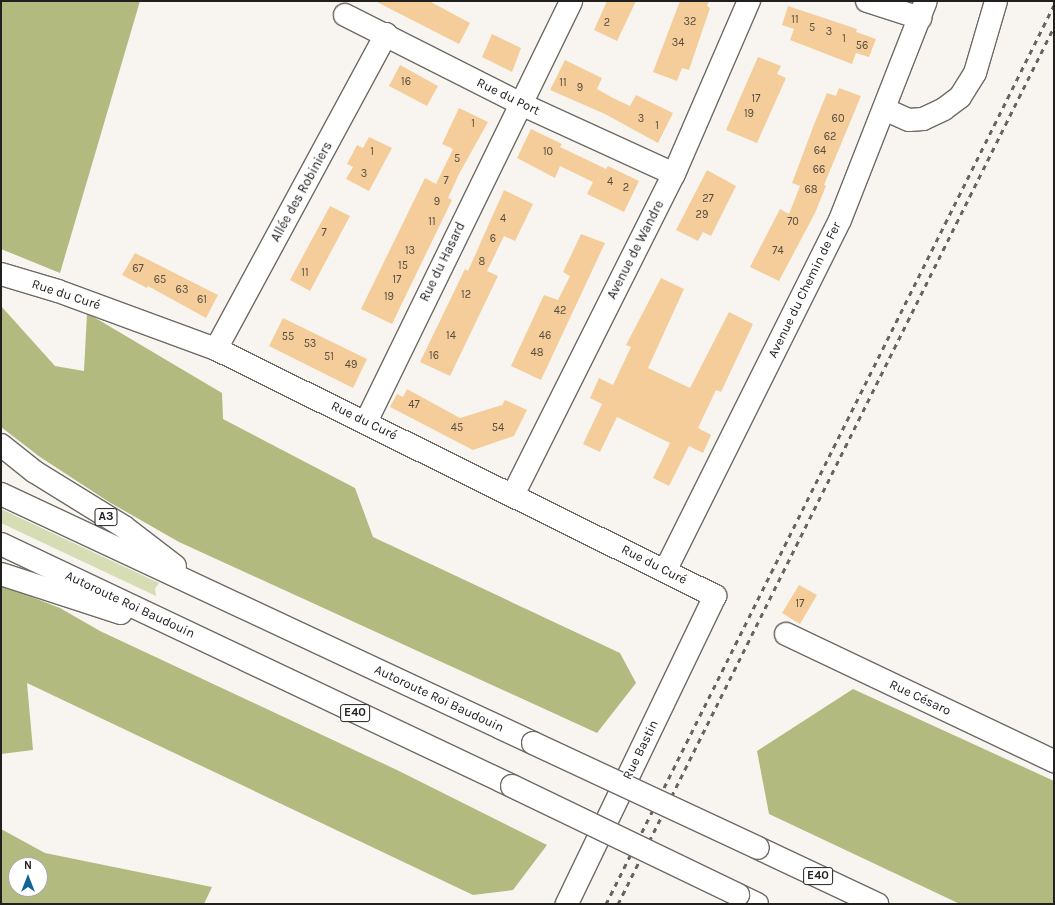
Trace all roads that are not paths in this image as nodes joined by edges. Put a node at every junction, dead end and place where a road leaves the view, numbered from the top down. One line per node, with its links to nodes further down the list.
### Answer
1 (571, 1): 8 (main road, Rue du Hasard)
2 (749, 1): 10 (main road, Avenue de Wandre)
3 (867, 1): 5 (main road)
4 (996, 1): 9 (main road)
5 (923, 10): 9 (main road, Avenue du Chemin de Fer)
6 (344, 15): 7 (main road, Rue du Port)
7 (386, 34): 8 (main road, Rue du Port); 12 (main road, Allée des Robiniers)
8 (522, 104): 10 (main road, Rue du Port); 13 (main road, Rue du Hasard)
9 (884, 109): 18 (main road, Avenue du Chemin de Fer)
10 (674, 174): 16 (main road, Avenue de Wandre)
11 (1, 274): 12 (main road, Rue du Curé)
12 (216, 349): 13 (main road, Rue du Curé)
13 (366, 422): 16 (main road, Rue du Curé)
14 (1, 445): 20 (main road, A3)
15 (1, 494): 20 (main road, Autoroute Roi Baudouin / E40)
16 (513, 495): 18 (main road, Rue du Curé)
17 (1, 544): 23 (main road, Autoroute Roi Baudouin / E40)
18 (664, 571): 21 (main road, Rue du Curé)
19 (1, 574): 23 (main road)
20 (210, 592): 27 (main road, Autoroute Roi Baudouin / E40, bridge)
21 (715, 596): 25 (main road, Rue Bastin)
22 (786, 634): 24 (main road, Rue Césaro)
23 (199, 638): 26 (main road, Autoroute Roi Baudouin / E40, bridge)
24 (1054, 761)
25 (567, 904)
26 (757, 904)
27 (877, 904)

